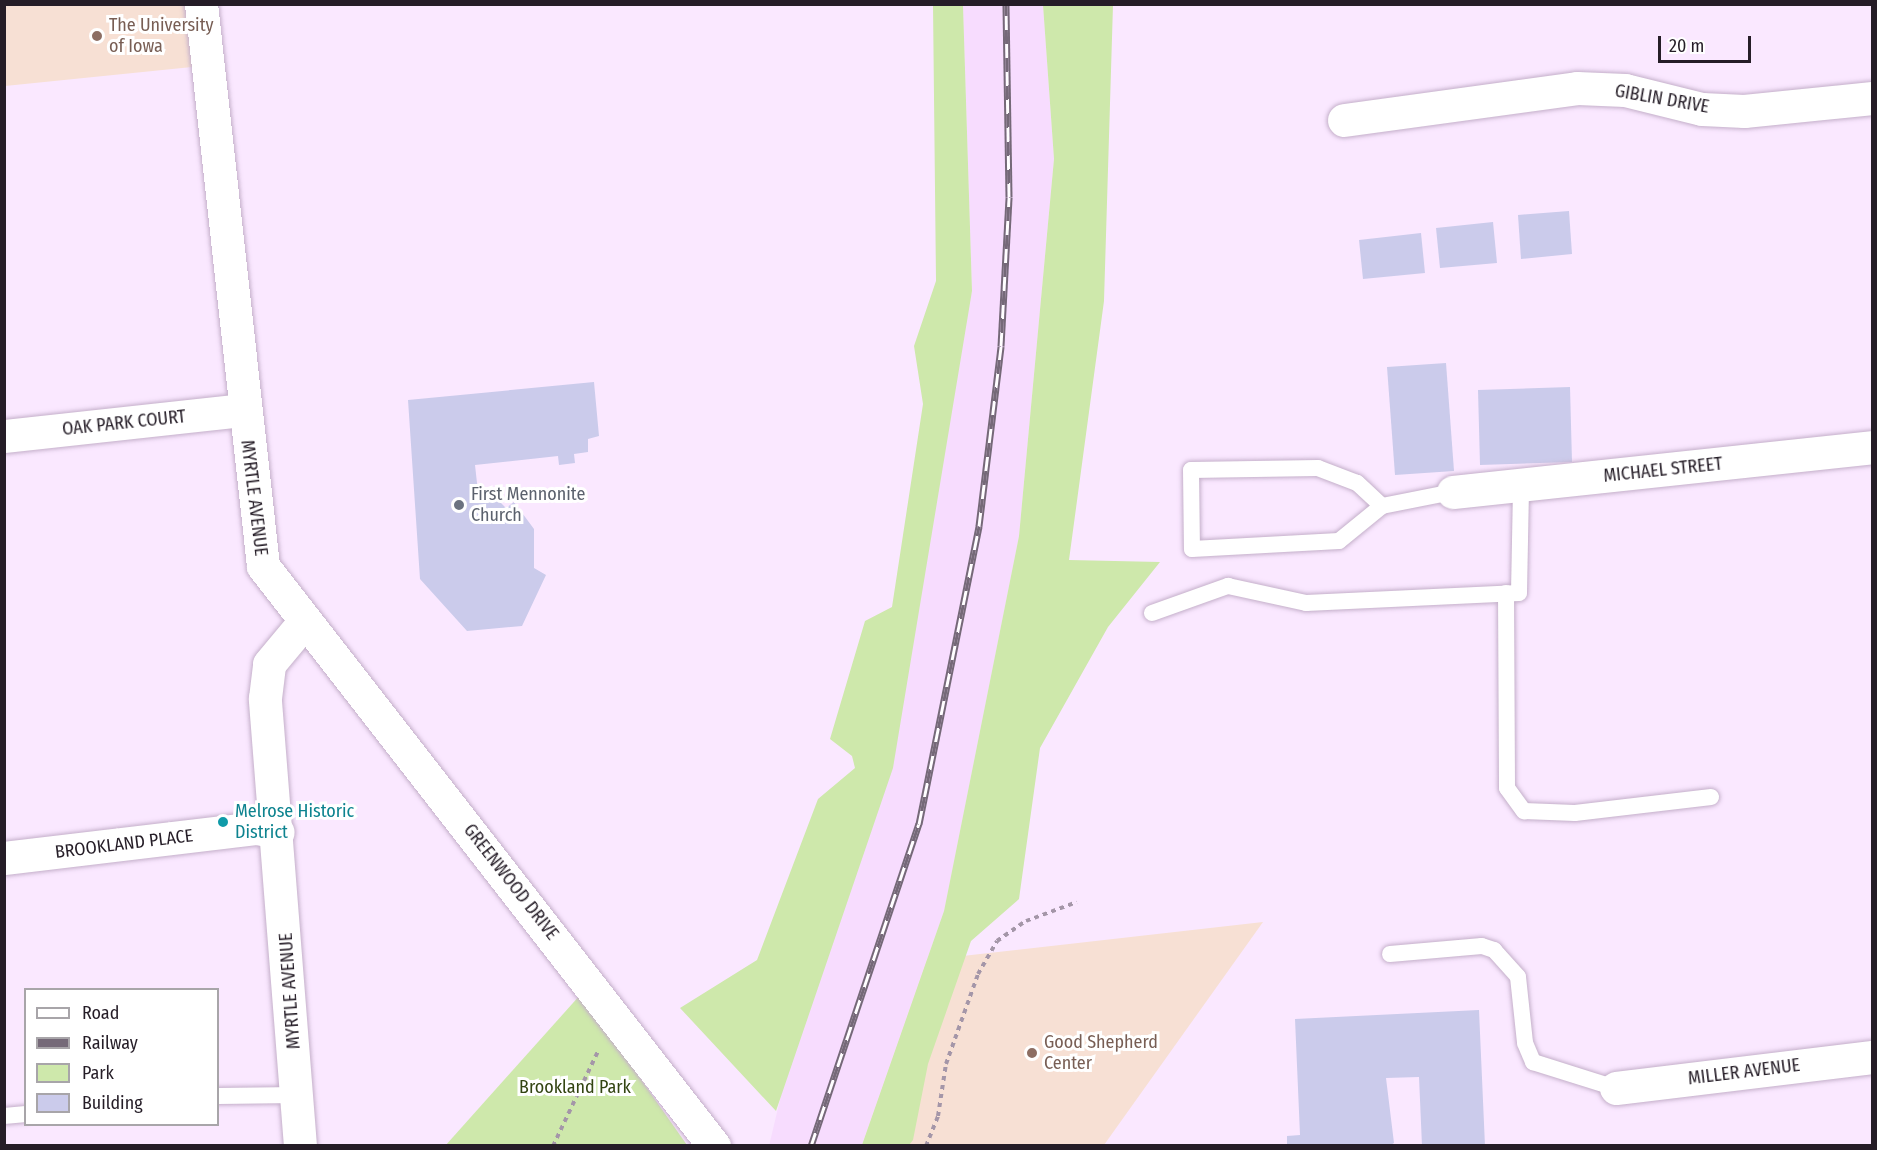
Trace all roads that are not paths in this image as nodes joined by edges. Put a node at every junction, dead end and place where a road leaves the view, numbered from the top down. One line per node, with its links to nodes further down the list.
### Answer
1 (201, 4): 4 (street, MYRTLE AVENUE)
2 (1872, 98): 3 (street, GIBLIN DRIVE)
3 (1344, 120)
4 (244, 410): 5 (street, OAK PARK COURT); 12 (street, MYRTLE AVENUE)
5 (4, 435)
6 (1872, 447): 7 (street, MICHAEL STREET)
7 (1521, 485): 8 (street, MICHAEL STREET); 10 (lane)
8 (1453, 492): 9 (lane)
9 (1382, 506): 9 (lane)
10 (1506, 593): 11 (lane); 13 (lane)
11 (1152, 613)
12 (304, 621): 14 (street, MYRTLE AVENUE); 24 (street, GREENWOOD DRIVE)
13 (1711, 797)
14 (278, 832): 15 (street, BROOKLAND PLACE); 19 (street, MYRTLE AVENUE)
15 (4, 858)
16 (1390, 954): 18 (lane)
17 (1872, 1057): 18 (street, MILLER AVENUE)
18 (1616, 1088)
19 (297, 1095): 20 (lane); 23 (street, MYRTLE AVENUE)
20 (219, 1096)
21 (24, 1114): 22 (lane)
22 (4, 1116)
23 (300, 1146)
24 (714, 1146)

